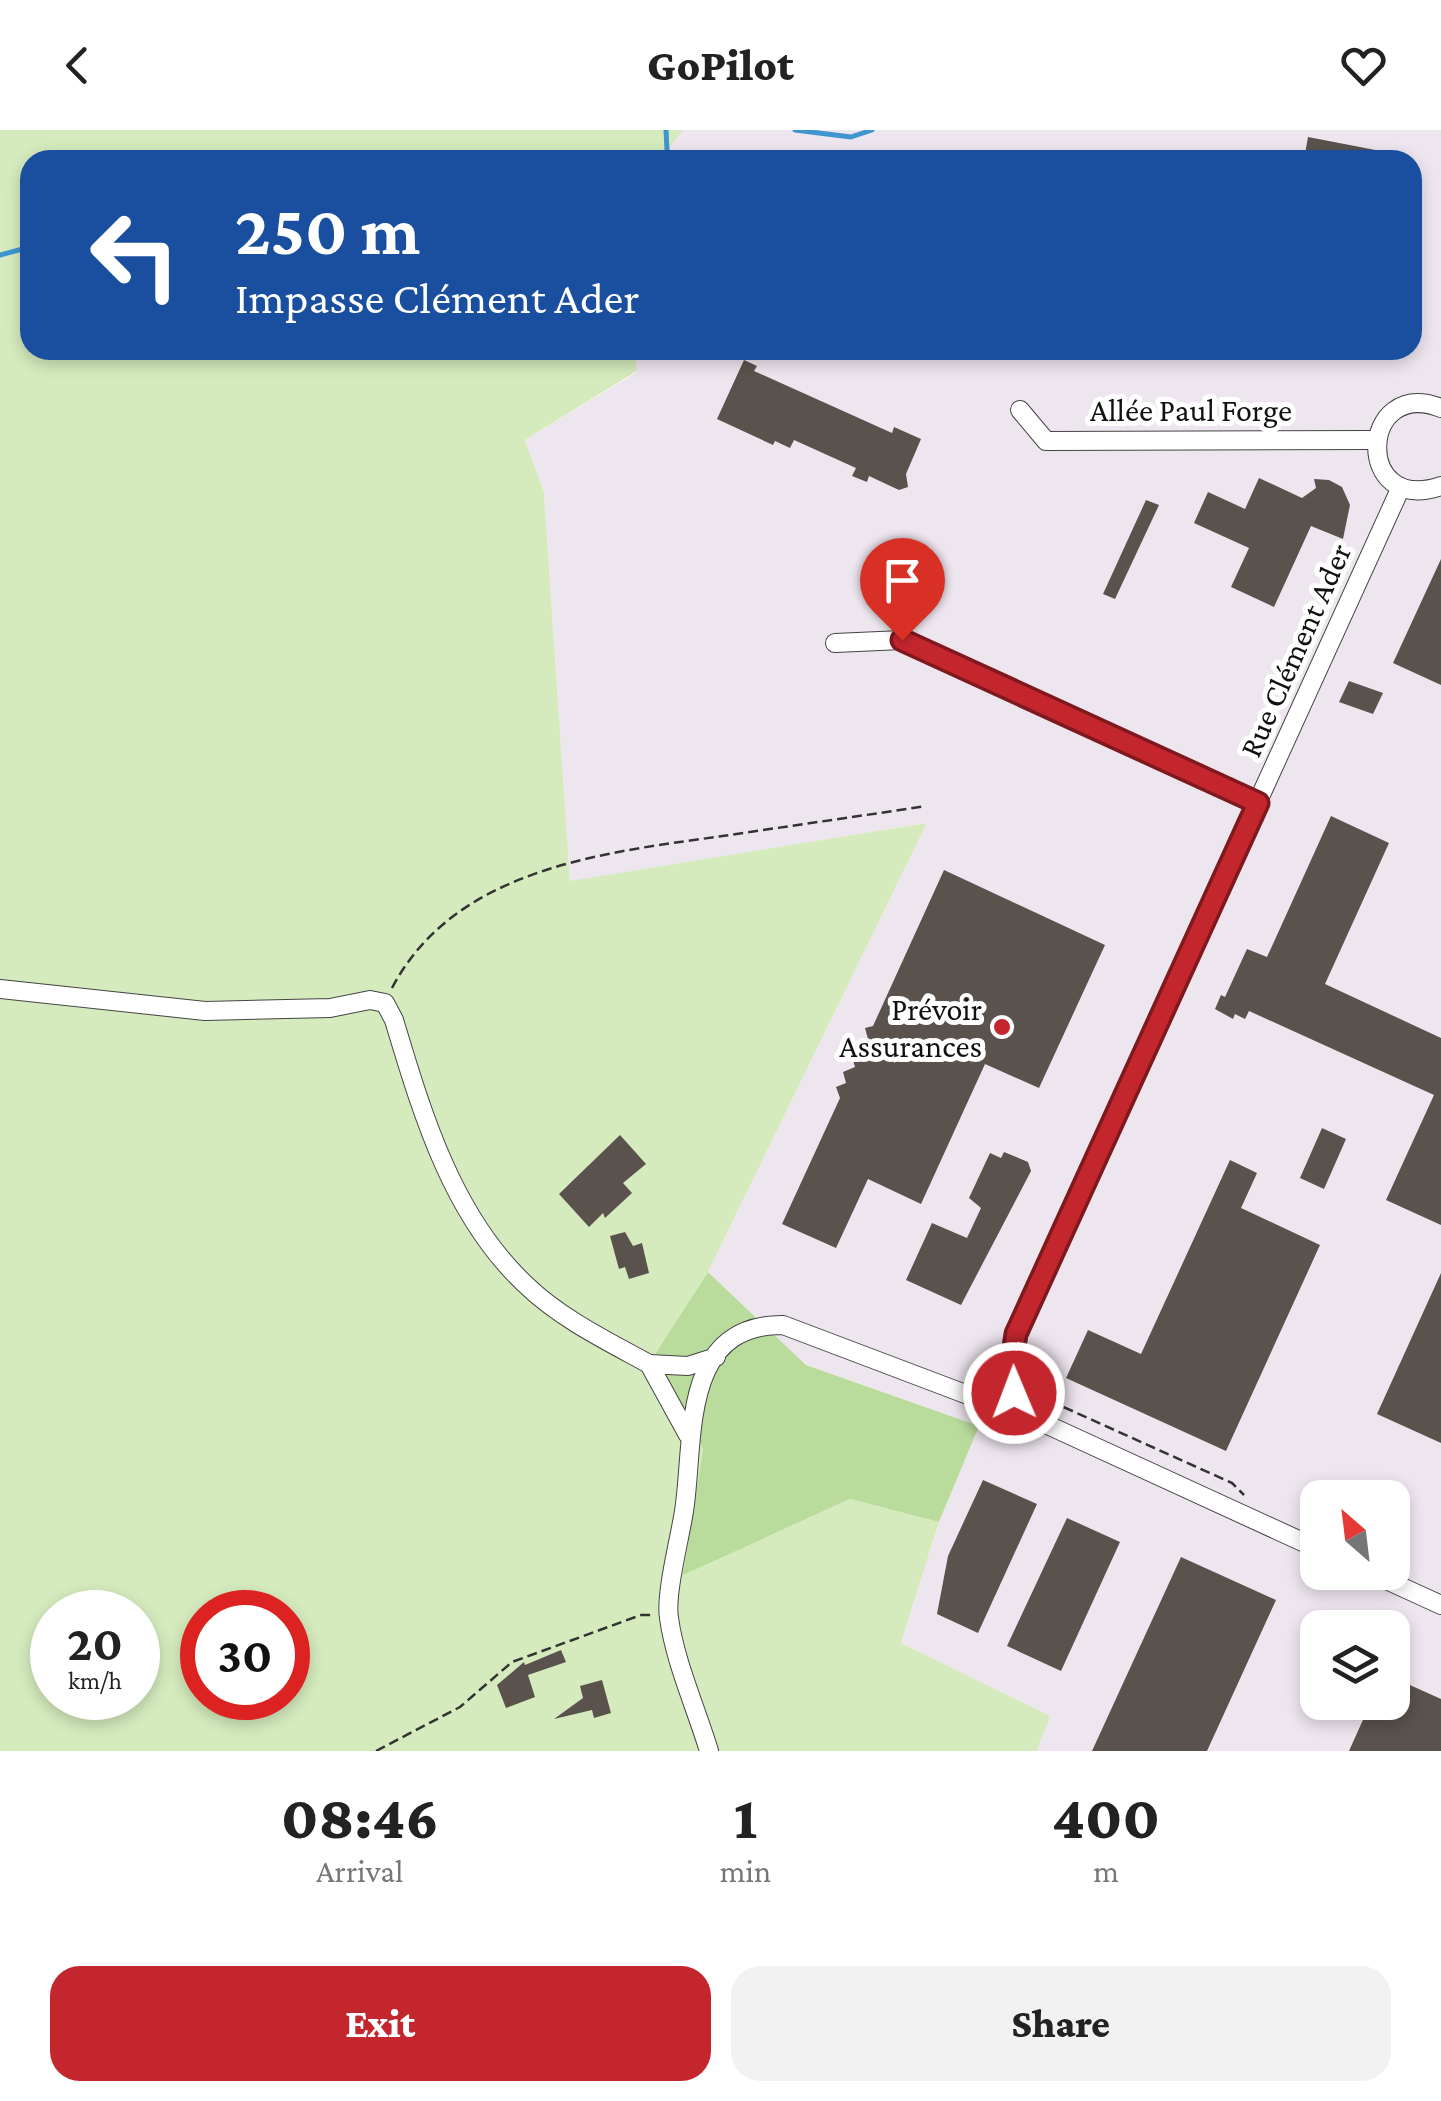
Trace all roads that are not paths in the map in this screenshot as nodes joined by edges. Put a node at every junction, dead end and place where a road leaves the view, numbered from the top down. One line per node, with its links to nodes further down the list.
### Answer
1 (1440, 406): 3 (street)
2 (1020, 410): 3 (street, Allée Paul Forge)
3 (1376, 440): 5 (street)
4 (1441, 486): 5 (street)
5 (1401, 487): 7 (street, Rue Clément Ader)
6 (835, 644): 7 (street)
7 (1258, 803): 11 (street, Rue Clément Ader)
8 (0, 989): 10 (street)
9 (716, 1357): 10 (street); 11 (street); 12 (street)
10 (648, 1364): 12 (street)
11 (1013, 1390): 13 (street)
12 (689, 1435): 16 (street)
13 (1300, 1541)
14 (1409, 1590): 15 (street)
15 (1441, 1605)
16 (709, 1751)

